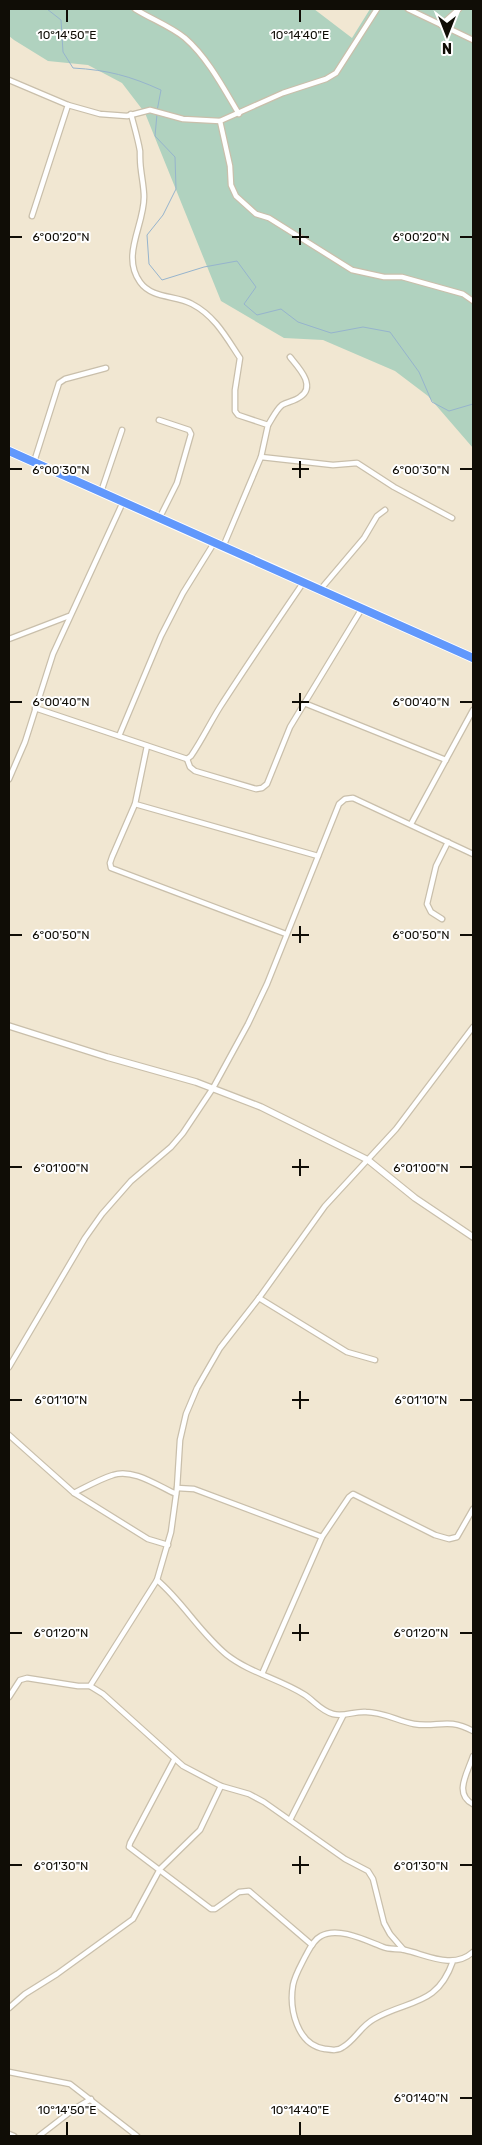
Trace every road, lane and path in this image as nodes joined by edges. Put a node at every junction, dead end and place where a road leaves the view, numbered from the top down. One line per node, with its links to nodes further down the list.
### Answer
1 (134, 9): 10 (street)
2 (377, 9): 10 (street)
3 (408, 9): 5 (street)
4 (458, 9): 5 (street)
5 (441, 25): 6 (street)
6 (473, 40)
7 (9, 80): 8 (street)
8 (68, 105): 9 (street); 12 (street)
9 (131, 114): 11 (street); 17 (street)
10 (239, 114): 11 (street)
11 (220, 121): 13 (street)
12 (32, 216)
13 (473, 301)
14 (290, 357): 17 (street)
15 (106, 368): 21 (street)
16 (159, 420): 25 (street)
17 (268, 425): 20 (street)
18 (122, 430): 22 (street)
19 (9, 450): 21 (highway)
20 (261, 456): 26 (street); 28 (street)
21 (34, 462): 22 (highway)
22 (101, 492): 23 (highway)
23 (123, 502): 25 (highway); 32 (street)
24 (384, 510): 30 (street)
25 (159, 518): 27 (highway)
26 (452, 518)
27 (214, 543): 28 (highway); 38 (street)
28 (223, 547): 29 (highway)
29 (303, 583): 30 (highway); 40 (street)
30 (320, 590): 31 (highway)
31 (361, 610): 34 (highway); 35 (street)
32 (69, 616): 33 (street); 36 (street)
33 (9, 640)
34 (473, 658)
35 (304, 703): 40 (street); 41 (street)
36 (35, 708): 38 (street); 42 (street)
37 (473, 710): 41 (street)
38 (119, 736): 39 (street)
39 (147, 746): 40 (street); 43 (street)
40 (187, 759)
41 (446, 760): 44 (street)
42 (9, 779)
43 (135, 804): 47 (street); 49 (street)
44 (411, 824): 45 (street); 47 (street)
45 (448, 842): 46 (street); 48 (street)
46 (473, 854)
47 (318, 856): 49 (street)
48 (442, 919)
49 (286, 934): 52 (street)
50 (9, 1026): 52 (street)
51 (473, 1027): 53 (street)
52 (213, 1088): 53 (street); 57 (street)
53 (368, 1160): 54 (street); 55 (street)
54 (473, 1237)
55 (259, 1298): 56 (street); 59 (street)
56 (375, 1360)
57 (9, 1367)
58 (9, 1435): 60 (street)
59 (177, 1488): 61 (street); 63 (street)
60 (74, 1493): 61 (street); 64 (street)
61 (176, 1494): 64 (street)
62 (473, 1509): 63 (street)
63 (322, 1537): 66 (street)
64 (168, 1545): 65 (street)
65 (157, 1580): 66 (street); 67 (street)
66 (262, 1674): 69 (street)
67 (90, 1686): 68 (street); 72 (street)
68 (9, 1697)
69 (343, 1716): 70 (street); 75 (street)
70 (473, 1731)
71 (473, 1756): 74 (street)
72 (174, 1760): 73 (street); 76 (street)
73 (220, 1786): 75 (street); 76 (street)
74 (473, 1804)
75 (290, 1820): 78 (street)
76 (160, 1869): 77 (street); 81 (street)
77 (312, 1944): 78 (street); 80 (street)
78 (402, 1949): 80 (street)
79 (473, 1952): 80 (street)
80 (453, 1961)
81 (9, 2008)
82 (9, 2072): 83 (street)
83 (91, 2099): 86 (street); 87 (street)
84 (9, 2134): 85 (street)
85 (14, 2136)
86 (39, 2136)
87 (137, 2136)

